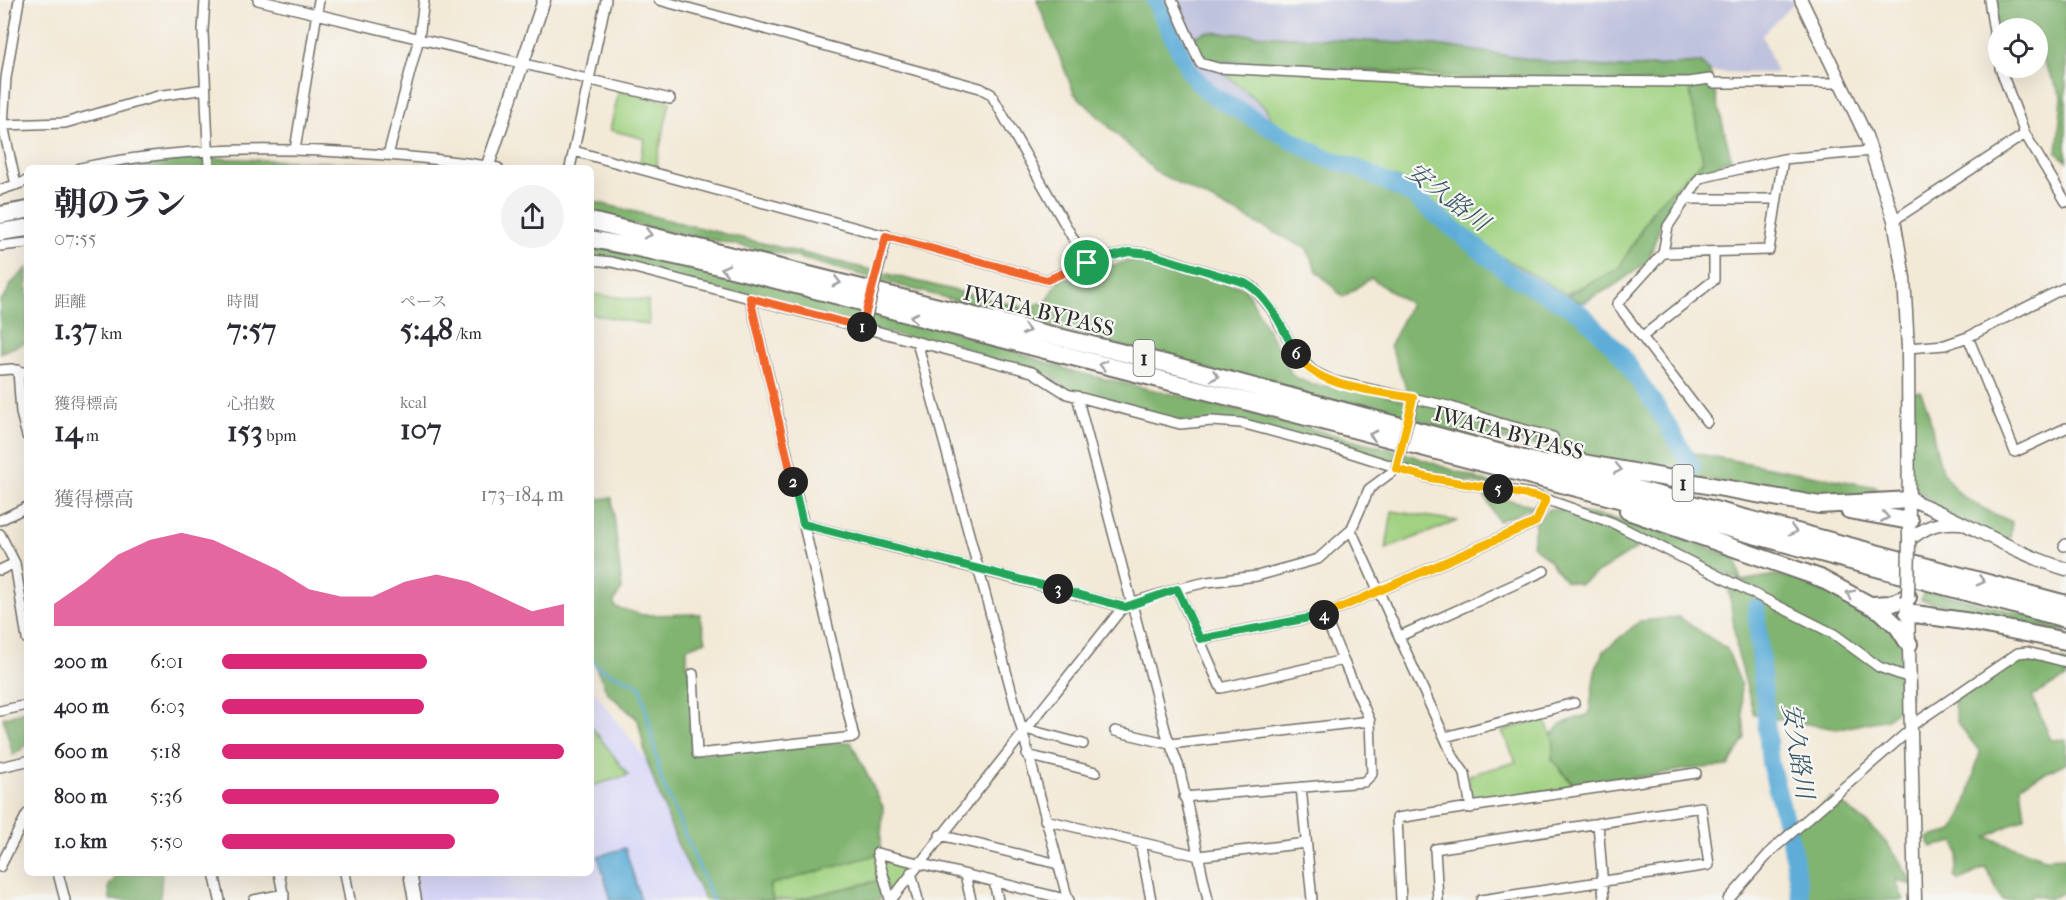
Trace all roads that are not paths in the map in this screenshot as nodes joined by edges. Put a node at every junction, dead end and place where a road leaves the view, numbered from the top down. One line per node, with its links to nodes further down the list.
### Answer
1 (19, 0): 22 (street)
2 (205, 0): 20 (street)
3 (258, 0): 13 (street)
4 (319, 0): 13 (street)
5 (424, 0): 15 (street)
6 (544, 0): 16 (street)
7 (606, 0): 17 (street)
8 (659, 0): 12 (street)
9 (1172, 0): 19 (street)
10 (1802, 0): 19 (street)
11 (1989, 0): 14 (street)
12 (688, 4): 53 (street)
13 (317, 14): 15 (street); 24 (street)
14 (1992, 18)
15 (419, 38): 16 (street); 27 (street)
16 (525, 63): 17 (street); 32 (street)
17 (589, 78): 21 (street); 26 (street)
18 (2005, 78): 23 (street)
19 (1841, 83): 25 (street)
20 (205, 88): 22 (street); 28 (street)
21 (670, 99)
22 (3, 125): 35 (street)
23 (2025, 134): 39 (street); 42 (street)
24 (295, 150): 27 (street); 28 (street)
25 (1871, 151): 29 (street); 42 (street)
26 (574, 152): 33 (street); 47 (street)
27 (388, 156): 31 (street)
28 (209, 159): 30 (street)
29 (1783, 159): 37 (street); 38 (street)
30 (94, 165)
31 (472, 165)
32 (492, 165)
33 (571, 165)
34 (24, 182): 35 (street)
35 (16, 185): 36 (street)
36 (0, 190)
37 (1685, 199): 38 (street); 51 (street)
38 (1777, 199): 50 (street)
39 (2066, 202)
40 (24, 210): 41 (highway)
41 (0, 214)
42 (1894, 220): 60 (street)
43 (594, 222): 69 (highway, IWATA BYPASS / 1, one-way to 69)
44 (0, 233): 45 (highway)
45 (24, 233)
46 (24, 234): 49 (street)
47 (886, 236): 53 (street); 56 (street, bridge)
48 (594, 240): 69 (highway, IWATA BYPASS / 1, one-way to 48)
49 (0, 246)
50 (1714, 252): 51 (street); 57 (street)
51 (1663, 253): 57 (street)
52 (594, 260): 55 (street)
53 (1087, 263): 64 (street)
54 (2066, 287): 58 (street)
55 (750, 298): 56 (street); 79 (street)
56 (864, 328): 59 (street)
57 (1643, 336): 65 (street)
58 (1968, 337): 60 (street); 67 (street)
59 (917, 342): 63 (street); 84 (street)
60 (1908, 348): 72 (street)
61 (0, 370): 62 (street)
62 (23, 371): 66 (street)
63 (1077, 396): 70 (street); 91 (street)
64 (1413, 398): 68 (street); 70 (street, bridge)
65 (1707, 422)
66 (24, 424)
67 (2066, 428)
68 (1553, 437)
69 (1455, 449): 73 (highway, 1, one-way to 73); 75 (highway, IWATA BYPASS / 1); 92 (highway, one-way to 69)
70 (1396, 469): 71 (street); 80 (street)
71 (1546, 499): 89 (street); 104 (street)
72 (1911, 500): 73 (highway, 1); 77 (street); 78 (street)
73 (1819, 505): 77 (highway, one-way to 77)
74 (24, 508): 76 (street)
75 (1695, 511): 90 (highway, IWATA BYPASS / 1, one-way to 90); 95 (highway, IWATA BYPASS / 1)
76 (0, 520)
77 (1910, 521): 82 (street)
78 (1964, 523): 82 (street); 85 (street)
79 (803, 524): 84 (street); 103 (street)
80 (1351, 530): 88 (street); 89 (street)
81 (0, 534): 83 (street)
82 (1909, 540): 93 (street, bridge)
83 (15, 563): 86 (street); 96 (street)
84 (977, 568): 91 (street); 110 (street)
85 (2066, 569)
86 (0, 570)
87 (1544, 571): 97 (street)
88 (1177, 589): 91 (street); 98 (street)
89 (1378, 590): 94 (street); 97 (street)
90 (2066, 604)
91 (1128, 605): 110 (street); 114 (street)
92 (1872, 605): 93 (highway); 100 (highway)
93 (1908, 605): 99 (highway); 100 (street)
94 (1324, 615): 98 (street); 101 (street)
95 (2066, 619)
96 (24, 620)
97 (1400, 636): 112 (street)
98 (1200, 639): 101 (street)
99 (2066, 641)
100 (1909, 644): 104 (street)
101 (1343, 660): 108 (street)
102 (2066, 662): 109 (street)
103 (693, 674)
104 (1910, 678): 109 (street)
105 (1574, 703): 112 (street)
106 (24, 706): 107 (street)
107 (0, 711)
108 (1370, 722): 114 (street); 120 (street)
109 (1911, 728): 160 (street); 161 (street)
110 (1023, 731): 113 (street); 115 (street); 126 (street)
111 (1115, 731): 114 (street)
112 (1445, 737): 122 (street)
113 (1083, 744)
114 (1170, 744): 121 (street)
115 (1027, 755): 118 (street); 124 (street)
116 (24, 762): 117 (street)
117 (0, 767)
118 (1096, 772)
119 (1696, 773): 122 (street)
120 (1301, 787): 121 (street); 128 (street)
121 (1184, 797): 129 (street)
122 (1471, 808): 156 (street)
123 (24, 819): 132 (street)
124 (1045, 820): 127 (street); 131 (street)
125 (1598, 823): 140 (street); 140 (street); 157 (street)
126 (940, 835): 130 (street); 131 (street)
127 (1140, 842): 129 (street); 153 (street)
128 (1306, 843): 129 (street); 155 (street)
129 (1199, 856): 154 (street)
130 (917, 864): 133 (street); 134 (street); 143 (street)
131 (1058, 864): 152 (street)
132 (0, 867)
133 (911, 872): 143 (street); 149 (street)
134 (965, 875): 141 (street); 150 (street)
135 (59, 876): 144 (street)
136 (215, 876): 145 (street)
137 (280, 876): 142 (street)
138 (346, 876): 147 (street)
139 (411, 876): 148 (street)
140 (1602, 881): 158 (street); 159 (street)
141 (994, 882): 151 (street); 152 (street)
142 (284, 897): 146 (street)
143 (891, 899)
144 (65, 900)
145 (220, 900)
146 (254, 900)
147 (350, 900)
148 (415, 900)
149 (918, 900)
150 (971, 900)
151 (998, 900)
152 (1068, 900)
153 (1151, 900)
154 (1208, 900)
155 (1312, 900)
156 (1401, 900)
157 (1438, 900)
158 (1481, 900)
159 (1604, 900)
160 (1728, 900)
161 (1915, 900)

